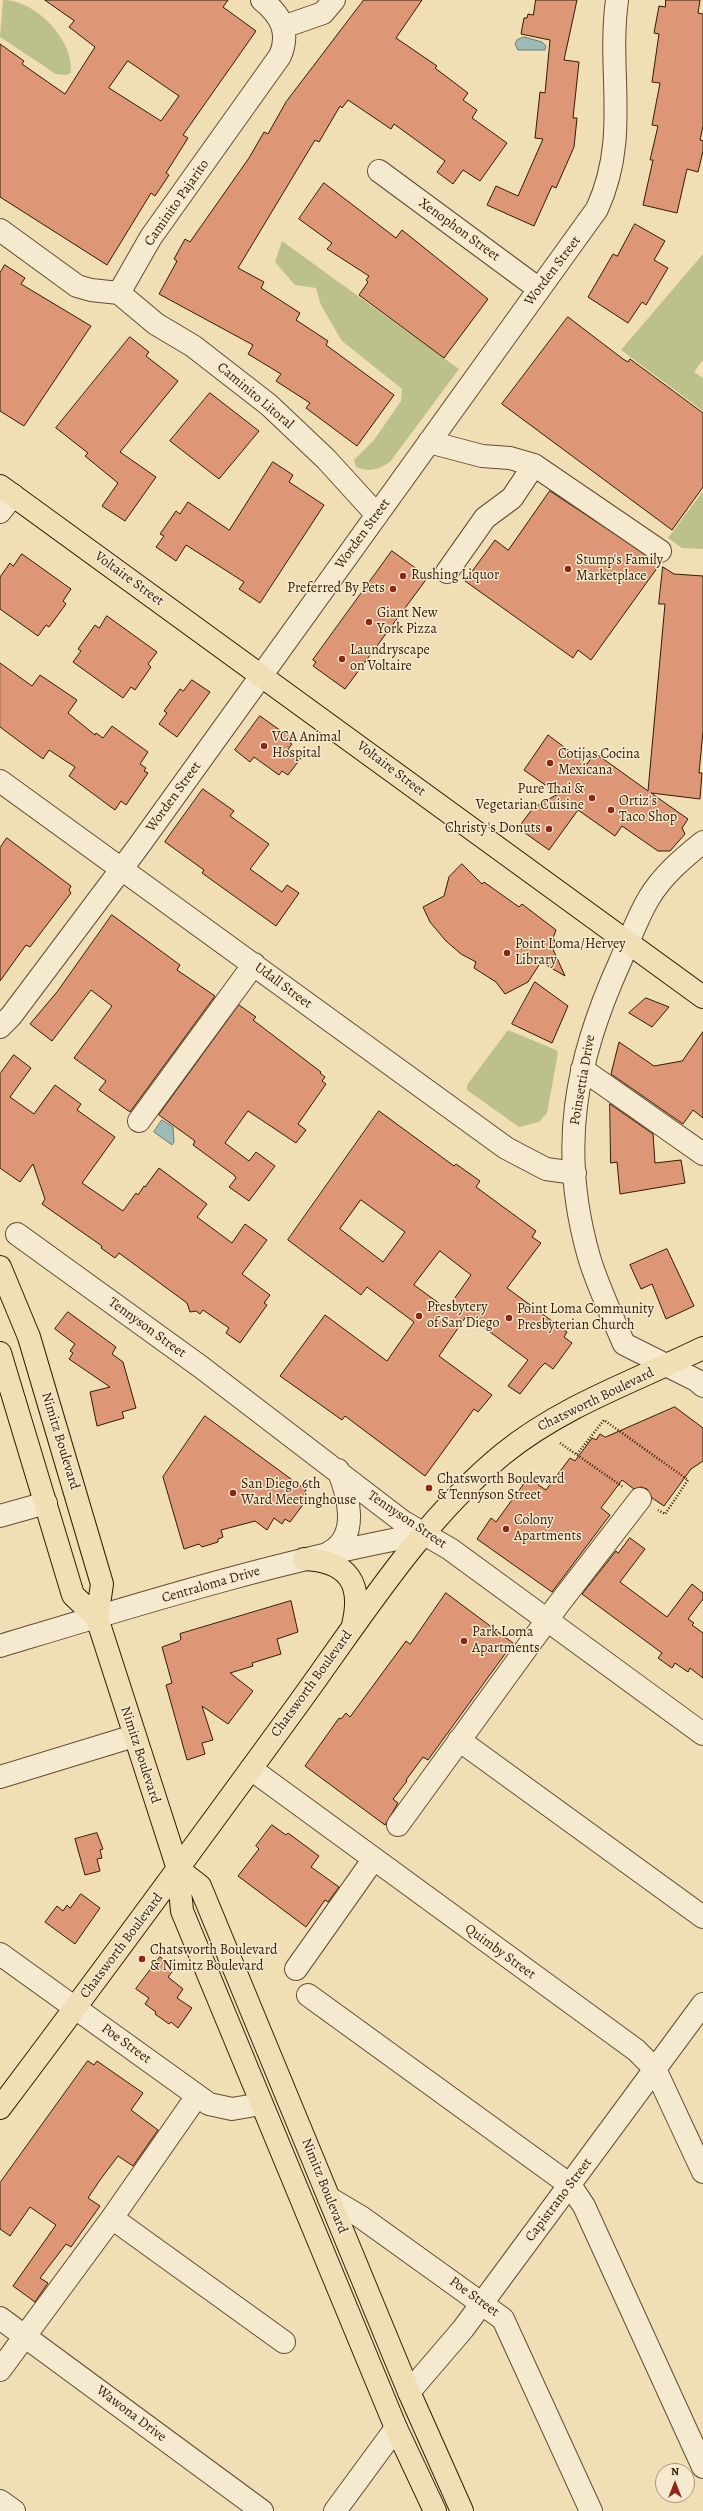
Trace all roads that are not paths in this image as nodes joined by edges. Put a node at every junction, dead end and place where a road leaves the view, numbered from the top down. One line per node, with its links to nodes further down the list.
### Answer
1 (262, 0): 4 (street, Caminito Pajarito)
2 (334, 0): 4 (street)
3 (617, 0): 7 (street, Worden Street)
4 (283, 27): 8 (street, Caminito Pajarito)
5 (379, 170): 7 (street, Xenophon Street)
6 (0, 230): 8 (street)
7 (539, 289): 9 (street, Worden Street)
8 (119, 293): 12 (street, Caminito Litoral)
9 (429, 442): 10 (street); 12 (street, Worden Street)
10 (534, 465): 13 (street); 14 (street)
11 (4, 498): 15 (main road, Voltaire Street)
12 (377, 515): 15 (street, Worden Street)
13 (660, 551)
14 (447, 572)
15 (261, 675): 18 (street, Worden Street); 19 (main road, Voltaire Street)
16 (0, 781): 18 (street, Udall Street)
17 (703, 842): 19 (street, Poinsettia Drive)
18 (122, 868): 20 (street, Udall Street); 22 (street, Worden Street)
19 (629, 942): 21 (main road, Voltaire Street); 23 (street, Poinsettia Drive)
20 (254, 964): 24 (street); 26 (street, Udall Street)
21 (703, 997)
22 (0, 1026)
23 (582, 1069): 25 (street); 26 (street, Poinsettia Drive)
24 (139, 1121)
25 (703, 1154)
26 (574, 1173): 31 (street, Poinsettia Drive)
27 (17, 1234): 34 (street, Tennyson Street)
28 (0, 1267): 41 (main road, Nimitz Boulevard)
29 (703, 1348): 31 (main road, Chatsworth Boulevard)
30 (0, 1353): 32 (main road, Nimitz Boulevard)
31 (667, 1365): 33 (street); 38 (main road, Chatsworth Boulevard)
32 (5, 1383): 36 (main road, Nimitz Boulevard)
33 (703, 1386)
34 (338, 1470): 38 (street, Tennyson Street); 39 (street)
35 (640, 1499): 42 (street)
36 (46, 1503): 37 (street); 41 (main road, Nimitz Boulevard)
37 (0, 1516)
38 (424, 1534): 39 (street, Centraloma Drive); 42 (street, Tennyson Street); 43 (main road, Chatsworth Boulevard)
39 (330, 1552): 40 (street, Centraloma Drive)
40 (304, 1559): 41 (street, Centraloma Drive); 43 (main road)
41 (97, 1618): 44 (street, Centraloma Drive); 46 (main road, Nimitz Boulevard)
42 (548, 1620): 45 (street, Tennyson Street); 47 (street)
43 (352, 1629): 48 (main road, Chatsworth Boulevard)
44 (0, 1646)
45 (703, 1734)
46 (134, 1736): 49 (street); 52 (main road, Nimitz Boulevard)
47 (459, 1740): 50 (street); 53 (street)
48 (251, 1769): 51 (street, Quimby Street); 52 (main road, Chatsworth Boulevard)
49 (0, 1777)
50 (398, 1825)
51 (373, 1860): 55 (street); 59 (street, Quimby Street)
52 (178, 1869): 58 (main road, Chatsworth Boulevard); 61 (main road, Nimitz Boulevard); 65 (main road, Nimitz Boulevard)
53 (703, 1917)
54 (0, 1954): 58 (street, Poe Street)
55 (296, 1969)
56 (308, 1995): 64 (street)
57 (703, 2004): 59 (street, Capistrano Street)
58 (76, 2007): 60 (street, Poe Street); 62 (main road, Chatsworth Boulevard)
59 (655, 2069): 63 (street, Quimby Street); 64 (street, Capistrano Street)
60 (197, 2096): 61 (street, Poe Street); 66 (street)
61 (261, 2104): 73 (main road, Nimitz Boulevard)
62 (0, 2108)
63 (703, 2172)
64 (570, 2186): 67 (street, Capistrano Street); 74 (street)
65 (329, 2198): 67 (street, Poe Street); 72 (main road, Nimitz Boulevard)
66 (112, 2218): 69 (street); 70 (street)
67 (482, 2303): 72 (street, Capistrano Street); 81 (street, Poe Street)
68 (0, 2318): 69 (street, Wawona Drive)
69 (25, 2336): 71 (street); 77 (street, Wawona Drive)
70 (284, 2342)
71 (0, 2370)
72 (409, 2392): 80 (main road, Nimitz Boulevard)
73 (396, 2428): 78 (street); 79 (main road, Nimitz Boulevard)
74 (703, 2466)
75 (0, 2501): 76 (street)
76 (14, 2511)
77 (262, 2511)
78 (335, 2511)
79 (435, 2511)
80 (462, 2511)
81 (591, 2511)

